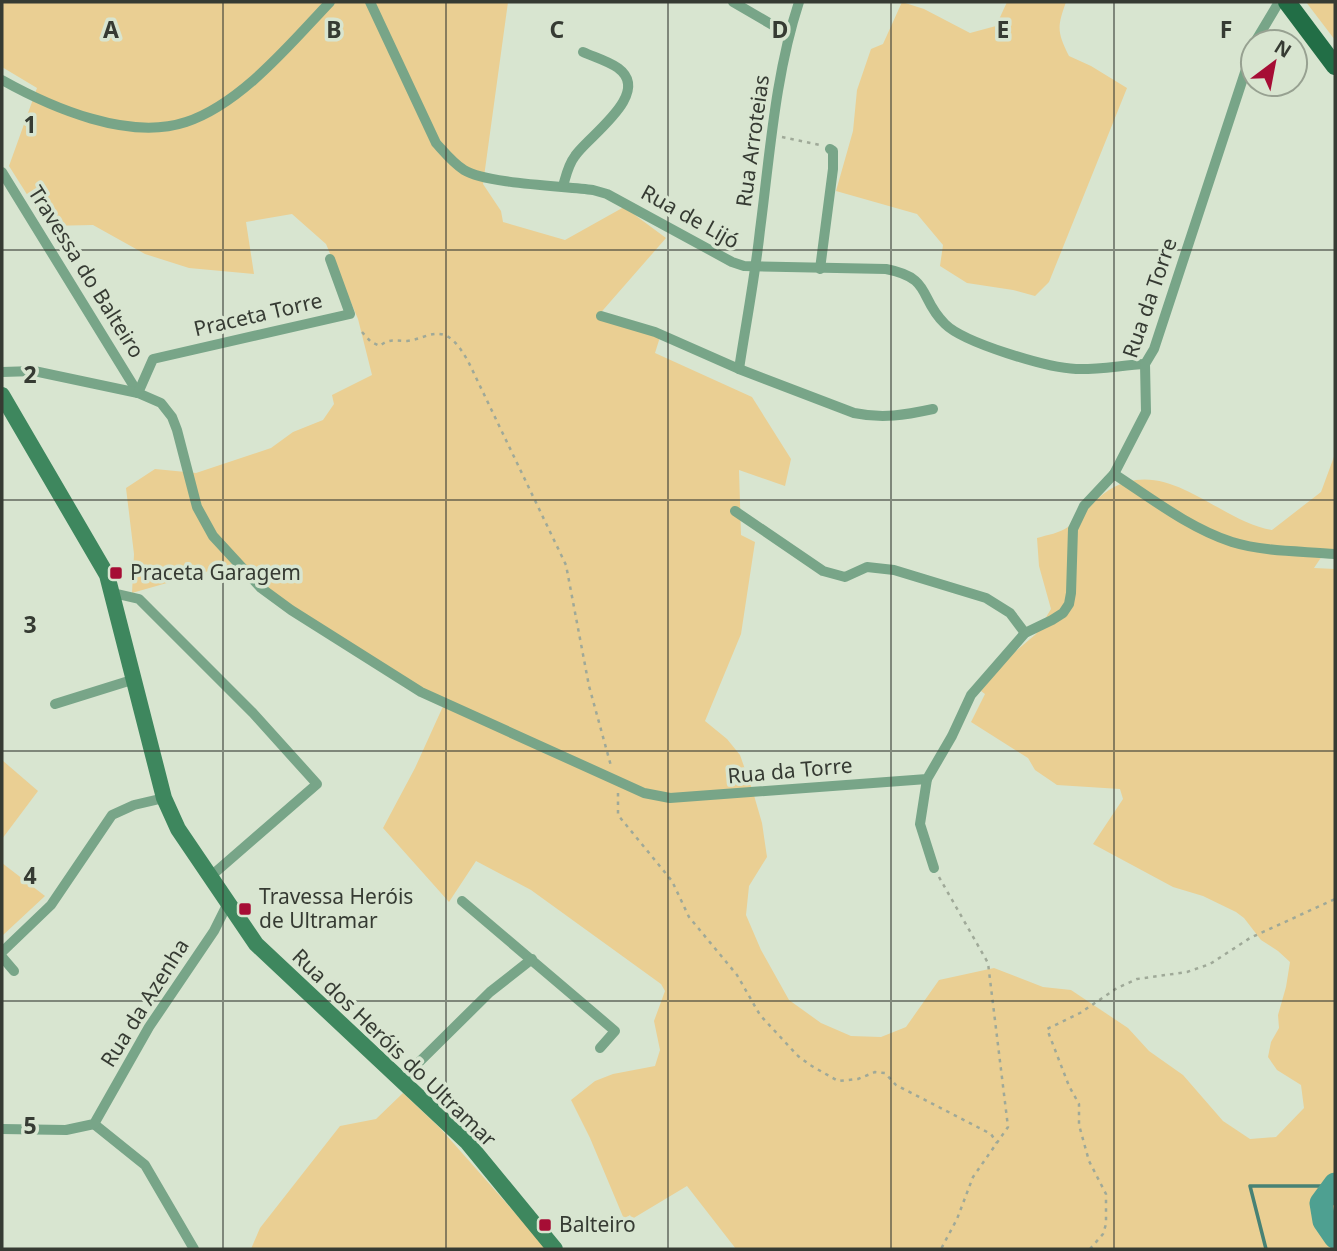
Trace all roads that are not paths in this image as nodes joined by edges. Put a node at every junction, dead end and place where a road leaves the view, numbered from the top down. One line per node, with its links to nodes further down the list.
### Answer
1 (330, 2): 11 (street)
2 (370, 2): 15 (street, Rua de Lijó)
3 (733, 2): 8 (street)
4 (799, 2): 8 (street, Rua Arroteias)
5 (1279, 2): 7 (street)
6 (1287, 2): 10 (main road)
7 (1263, 28)
8 (788, 34): 17 (street, Rua Arroteias)
9 (583, 52): 15 (street)
10 (1335, 66)
11 (2, 80)
12 (1239, 91): 20 (street, Rua da Torre)
13 (830, 149): 18 (street)
14 (2, 172): 23 (street, Travessa do Balteiro)
15 (563, 186): 17 (street, Rua de Lijó)
16 (330, 259): 23 (street, Praceta Torre)
17 (756, 268): 18 (street, Rua de Lijó); 21 (street, Rua Arroteias)
18 (820, 269): 20 (street, Rua de Lijó)
19 (601, 316): 21 (street)
20 (1145, 364): 26 (street, Rua da Torre)
21 (739, 369): 25 (street)
22 (2, 372): 23 (street, Rua da Torre)
23 (138, 393): 33 (street, Rua da Torre)
24 (2, 395): 29 (street, Rua dos Heróis do Ultramar)
25 (933, 409)
26 (1114, 474): 28 (street); 30 (street, Rua da Torre)
27 (735, 511): 30 (street)
28 (1335, 554)
29 (113, 593): 31 (street, Rua dos Heróis do Ultramar); 36 (street)
30 (1025, 633): 33 (street, Rua da Torre)
31 (135, 679): 32 (street); 34 (street, Rua dos Heróis do Ultramar)
32 (55, 704)
33 (927, 779): 35 (street)
34 (164, 798): 36 (street, Rua dos Heróis do Ultramar); 39 (street)
35 (934, 868)
36 (211, 876): 38 (street, Rua dos Heróis do Ultramar)
37 (462, 901): 40 (street)
38 (228, 904): 43 (street, Rua dos Heróis do Ultramar); 44 (street, Rua da Azenha)
39 (2, 954): 41 (street)
40 (532, 959): 42 (street); 43 (street)
41 (13, 971)
42 (600, 1048)
43 (401, 1080): 47 (street, Rua dos Heróis do Ultramar)
44 (94, 1124): 45 (street); 46 (street)
45 (2, 1129)
46 (194, 1249)
47 (555, 1249)

